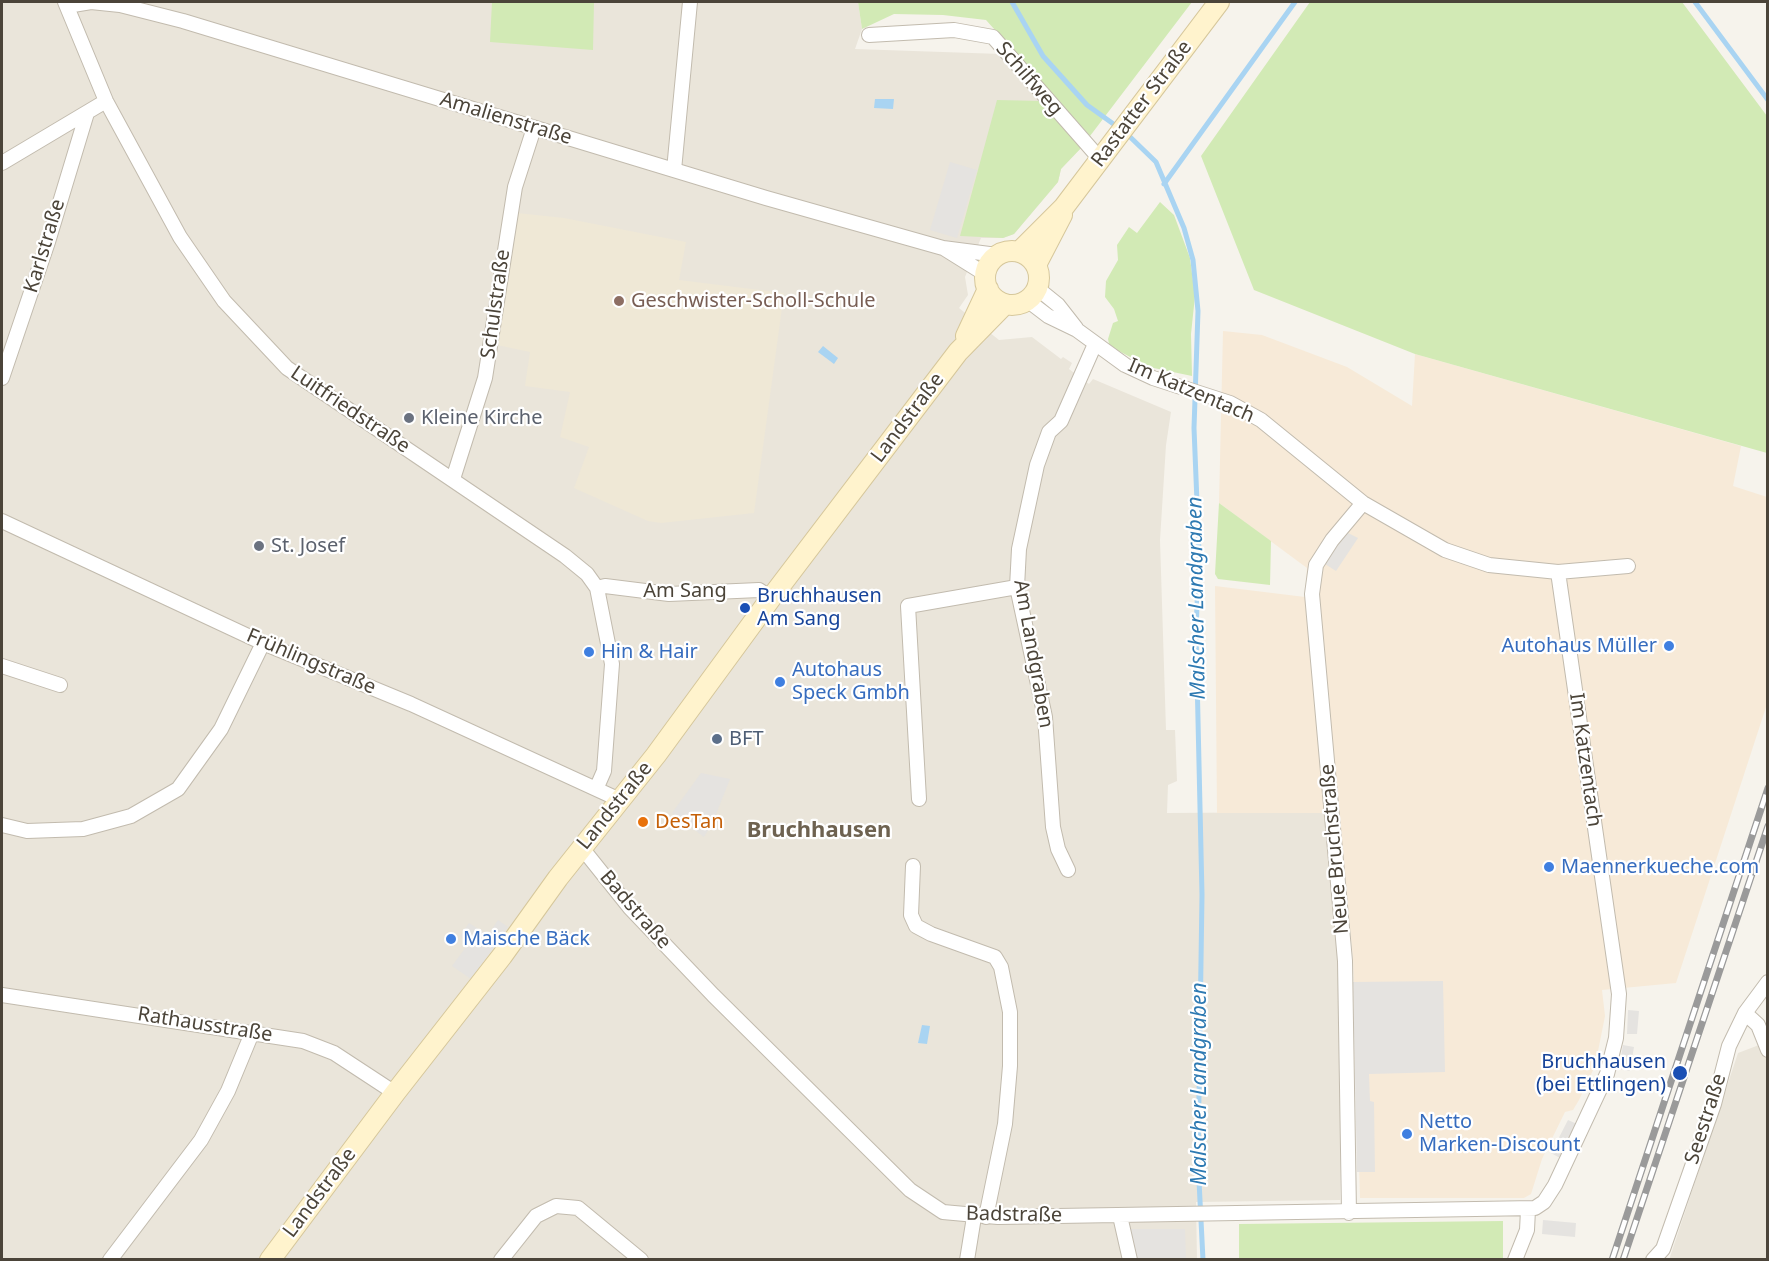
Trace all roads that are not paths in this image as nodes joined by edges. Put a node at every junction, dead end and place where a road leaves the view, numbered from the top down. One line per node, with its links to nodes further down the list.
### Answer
1 (690, 2): 11 (street)
2 (1219, 2): 9 (street, Rastatter Straße)
3 (121, 3): 4 (street, Amalienstraße); 8 (street, Amalienstraße)
4 (66, 4): 6 (street, Luitfriedstraße)
5 (869, 35): 9 (street, Schilfweg)
6 (106, 101): 7 (street); 23 (street, Luitfriedstraße)
7 (87, 112): 10 (street); 22 (street, Karlstraße)
8 (534, 128): 11 (street, Amalienstraße); 23 (street, Schulstraße)
9 (1100, 159): 12 (street, Rastatter Straße)
10 (2, 163)
11 (674, 170): 13 (street, Amalienstraße)
12 (1064, 207): 14 (street, Rastatter Straße); 16 (street, Rastatter Straße)
13 (943, 248): 15 (street, Amalienstraße); 17 (street, Amalienstraße)
14 (1019, 252): 15 (street); 16 (street)
15 (997, 255): 17 (street)
16 (1036, 265): 18 (street)
17 (986, 282): 19 (street); 21 (street, Landstraße)
18 (1032, 294): 19 (street); 20 (street, Im Katzentach)
19 (1005, 304): 21 (street, Landstraße)
20 (1095, 344): 24 (street, Im Katzentach); 28 (street, Am Landgraben)
21 (958, 352): 30 (street, Landstraße)
22 (2, 378)
23 (453, 479): 29 (street, Luitfriedstraße)
24 (1363, 503): 27 (street, Im Katzentach); 48 (street, Neue Bruchstraße)
25 (2, 521): 31 (street, Frühlingstraße)
26 (1628, 566): 27 (street, Im Katzentach)
27 (1558, 572): 47 (street, Im Katzentach)
28 (1017, 587): 35 (street); 40 (street, Am Landgraben)
29 (597, 588): 30 (street, Am Sang); 34 (street)
30 (771, 598): 36 (street, Landstraße)
31 (263, 643): 34 (street, Frühlingstraße); 37 (street)
32 (2, 666): 33 (street)
33 (60, 685)
34 (597, 787): 36 (street, Frühlingstraße)
35 (919, 799)
36 (620, 800): 38 (street, Landstraße)
37 (2, 825)
38 (582, 848): 46 (street, Landstraße); 50 (street, Badstraße)
39 (913, 866): 50 (street)
40 (1068, 870)
41 (1767, 982): 43 (street, Seestraße)
42 (2, 995): 44 (street, Rathausstraße)
43 (1745, 1013): 45 (street); 58 (street, Seestraße)
44 (252, 1033): 46 (street, Rathausstraße); 51 (street)
45 (1767, 1050)
46 (395, 1093): 52 (street, Landstraße)
47 (1528, 1210): 48 (street, Badstraße); 57 (street)
48 (1349, 1213): 49 (street, Badstraße)
49 (1120, 1216): 50 (street, Badstraße); 56 (street)
50 (980, 1217): 55 (street)
51 (110, 1260)
52 (270, 1260)
53 (501, 1260): 54 (street)
54 (641, 1260)
55 (967, 1260)
56 (1130, 1260)
57 (1515, 1260)
58 (1653, 1260)

